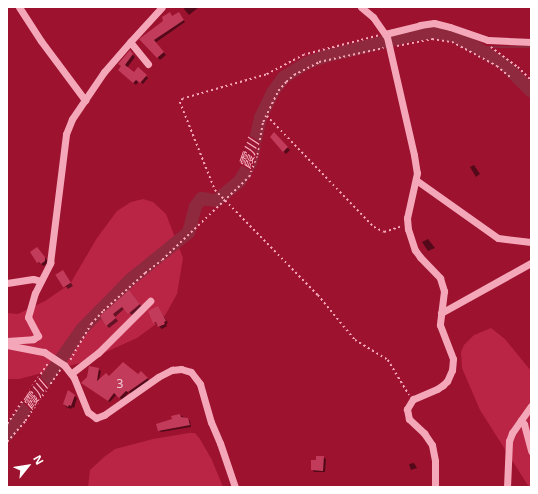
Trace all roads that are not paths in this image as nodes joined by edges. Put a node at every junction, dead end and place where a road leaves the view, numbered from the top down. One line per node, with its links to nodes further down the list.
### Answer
1 (19, 7): 8 (street)
2 (162, 7): 5 (street)
3 (361, 7): 4 (street)
4 (386, 35): 6 (street); 9 (street)
5 (130, 42): 7 (street); 8 (street)
6 (531, 42)
7 (148, 64)
8 (85, 100): 12 (street)
9 (416, 180): 10 (street); 15 (street)
10 (531, 242)
11 (531, 263): 15 (street)
12 (41, 281): 13 (street); 16 (street)
13 (7, 283)
14 (150, 301): 18 (street)
15 (441, 313): 25 (street)
16 (7, 341)
17 (7, 345): 18 (street)
18 (72, 374): 22 (street)
19 (531, 406): 20 (street)
20 (521, 420): 21 (street); 26 (street)
21 (531, 451)
22 (230, 476): 23 (street); 24 (street)
23 (235, 487)
24 (240, 487)
25 (435, 487)
26 (507, 487)

